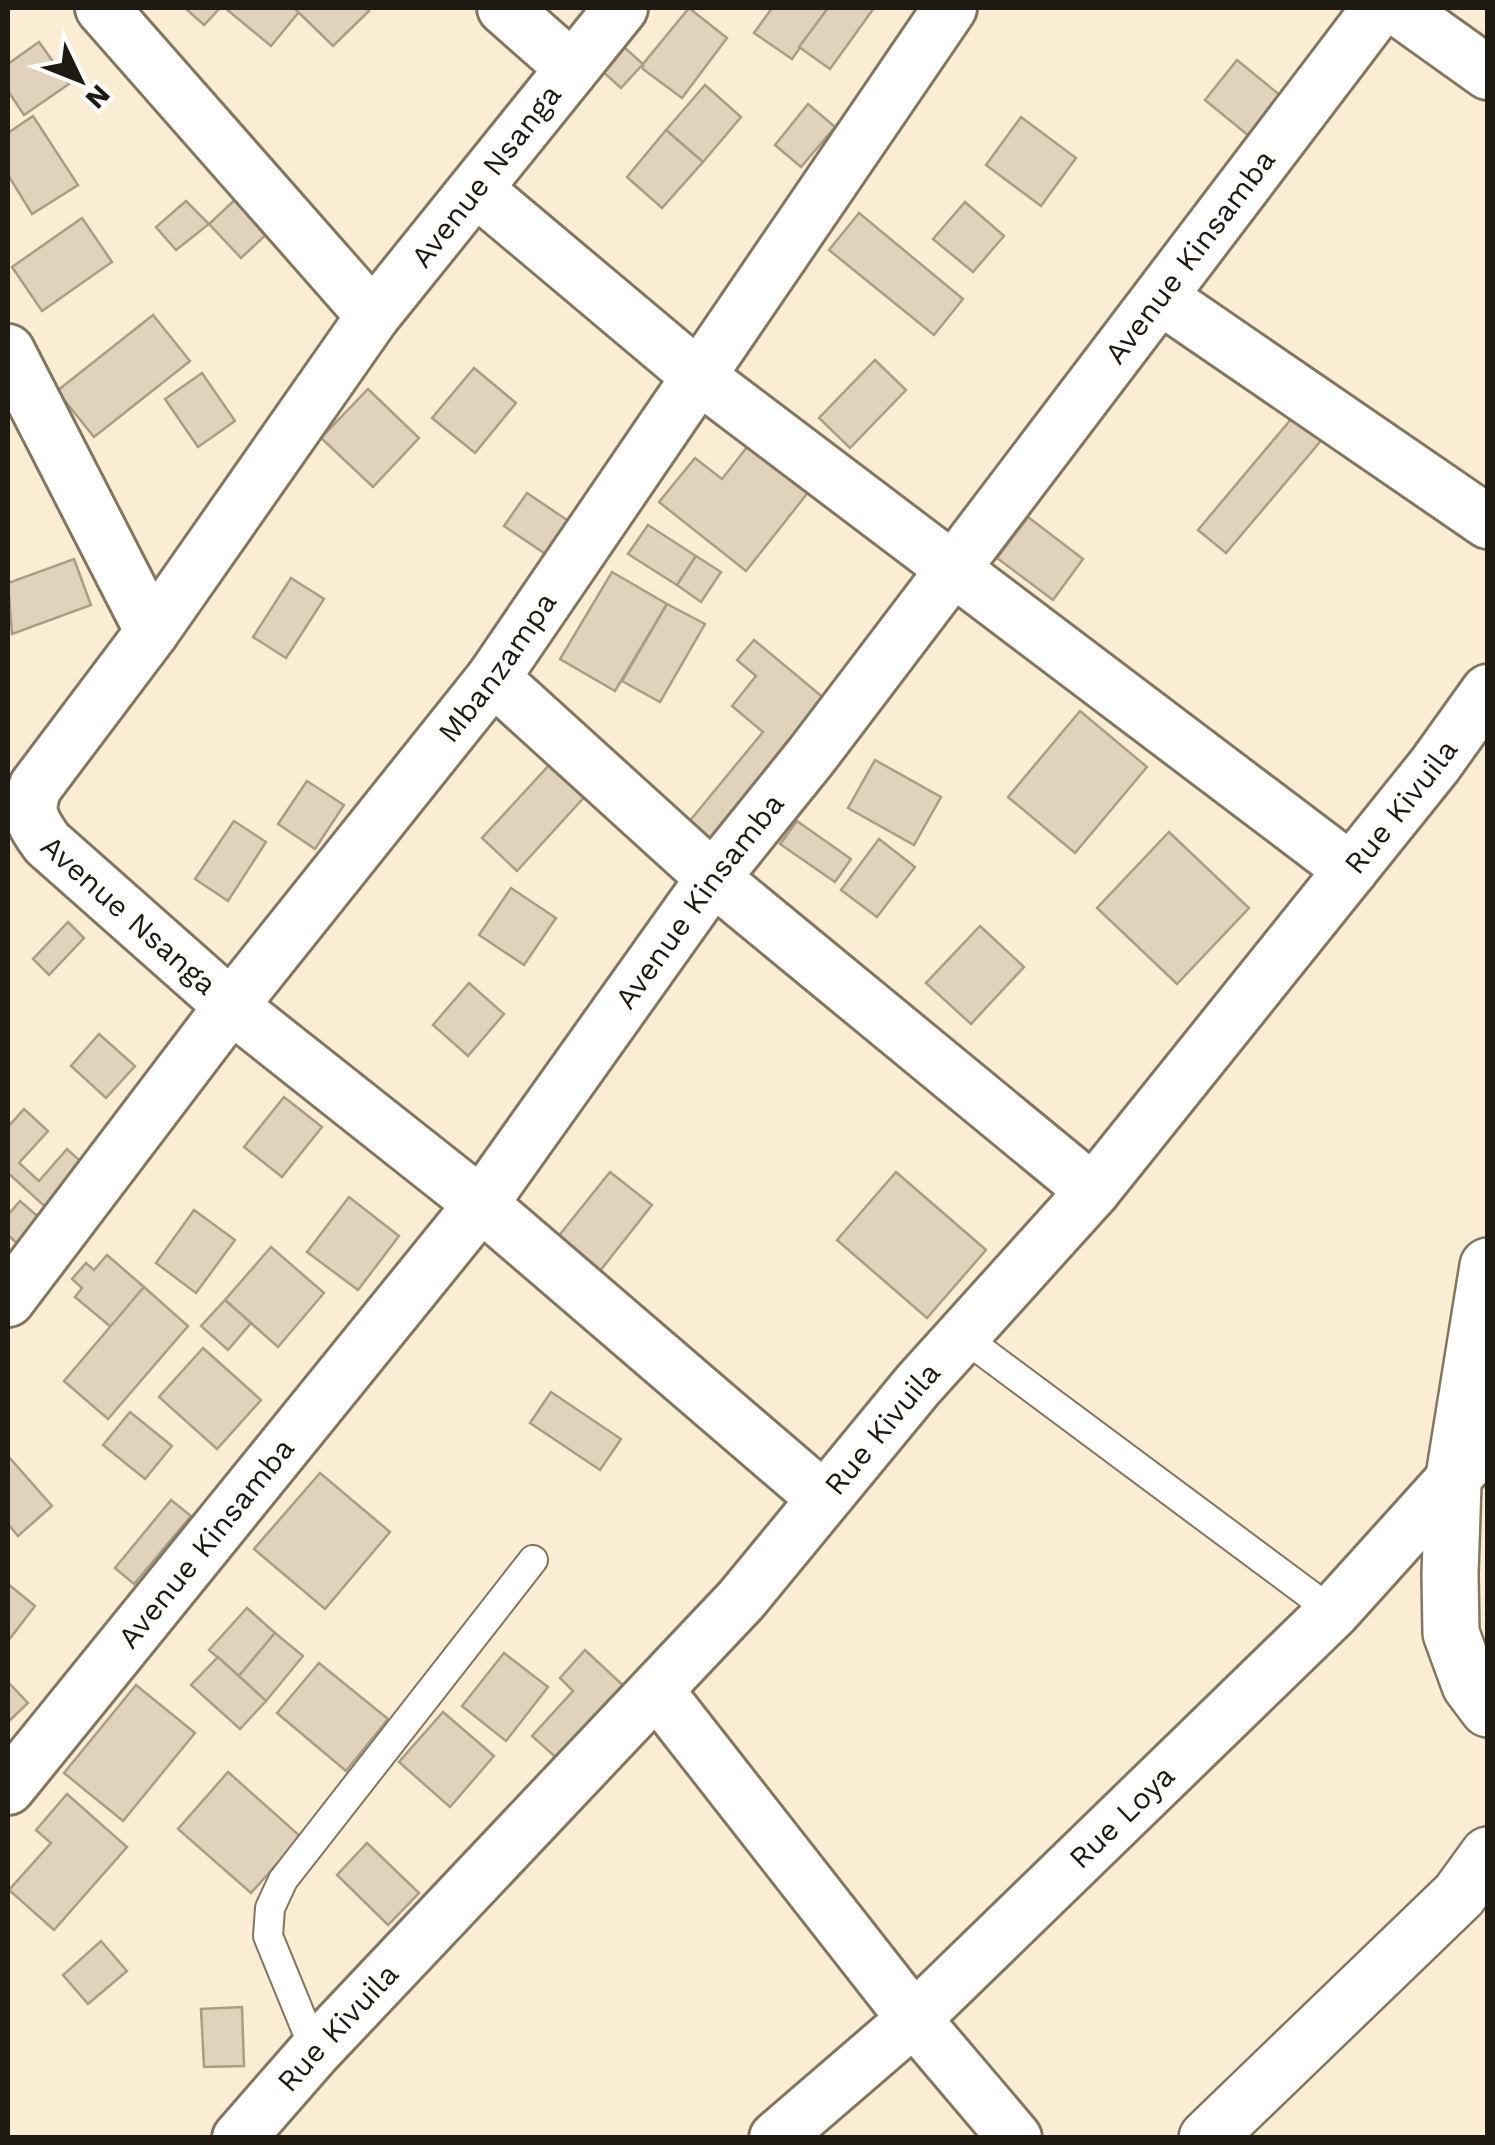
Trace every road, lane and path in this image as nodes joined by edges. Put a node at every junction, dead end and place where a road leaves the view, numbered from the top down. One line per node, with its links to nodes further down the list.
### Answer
1 (102, 8): 11 (street)
2 (504, 8): 7 (street)
3 (621, 8): 7 (street, Avenue Nsanga)
4 (950, 8): 13 (street, Mbanzampa)
5 (1379, 8): 10 (street, Avenue Kinsamba)
6 (1397, 8): 8 (street)
7 (572, 68): 9 (street, Avenue Nsanga)
8 (1488, 73)
9 (478, 191): 11 (street, Avenue Nsanga); 13 (street)
10 (1160, 297): 14 (street); 15 (street, Avenue Kinsamba)
11 (374, 316): 16 (street, Avenue Nsanga)
12 (8, 352): 16 (street)
13 (698, 376): 15 (street); 17 (street, Mbanzampa)
14 (1488, 522)
15 (952, 572): 19 (street); 20 (street, Avenue Kinsamba)
16 (152, 632): 21 (street, Avenue Nsanga)
17 (493, 678): 20 (street); 21 (street, Mbanzampa)
18 (1488, 692): 19 (street, Rue Kivuila)
19 (1352, 870): 22 (street, Rue Kivuila)
20 (712, 878): 22 (street); 23 (street, Avenue Kinsamba)
21 (231, 1006): 23 (street, Avenue Nsanga); 25 (street, Mbanzampa)
22 (1093, 1191): 26 (street, Rue Kivuila)
23 (480, 1204): 29 (street, Avenue Nsanga); 34 (street, Avenue Kinsamba)
24 (1488, 1266): 28 (street)
25 (8, 1300)
26 (962, 1336): 29 (street, Rue Kivuila); 31 (lane)
27 (1488, 1438): 28 (street, Rue Loya)
28 (1453, 1484): 31 (street, Rue Loya); 33 (street)
29 (822, 1497): 32 (street, Rue Kivuila)
30 (533, 1560): 37 (lane)
31 (1333, 1612): 36 (street, Rue Loya)
32 (657, 1691): 36 (street); 37 (street, Rue Kivuila)
33 (1488, 1709)
34 (8, 1788)
35 (1488, 1855): 41 (street)
36 (914, 2019): 39 (street, Rue Loya); 40 (street)
37 (314, 2052): 38 (street, Rue Kivuila)
38 (239, 2138)
39 (776, 2138)
40 (1015, 2138)
41 (1207, 2138)

